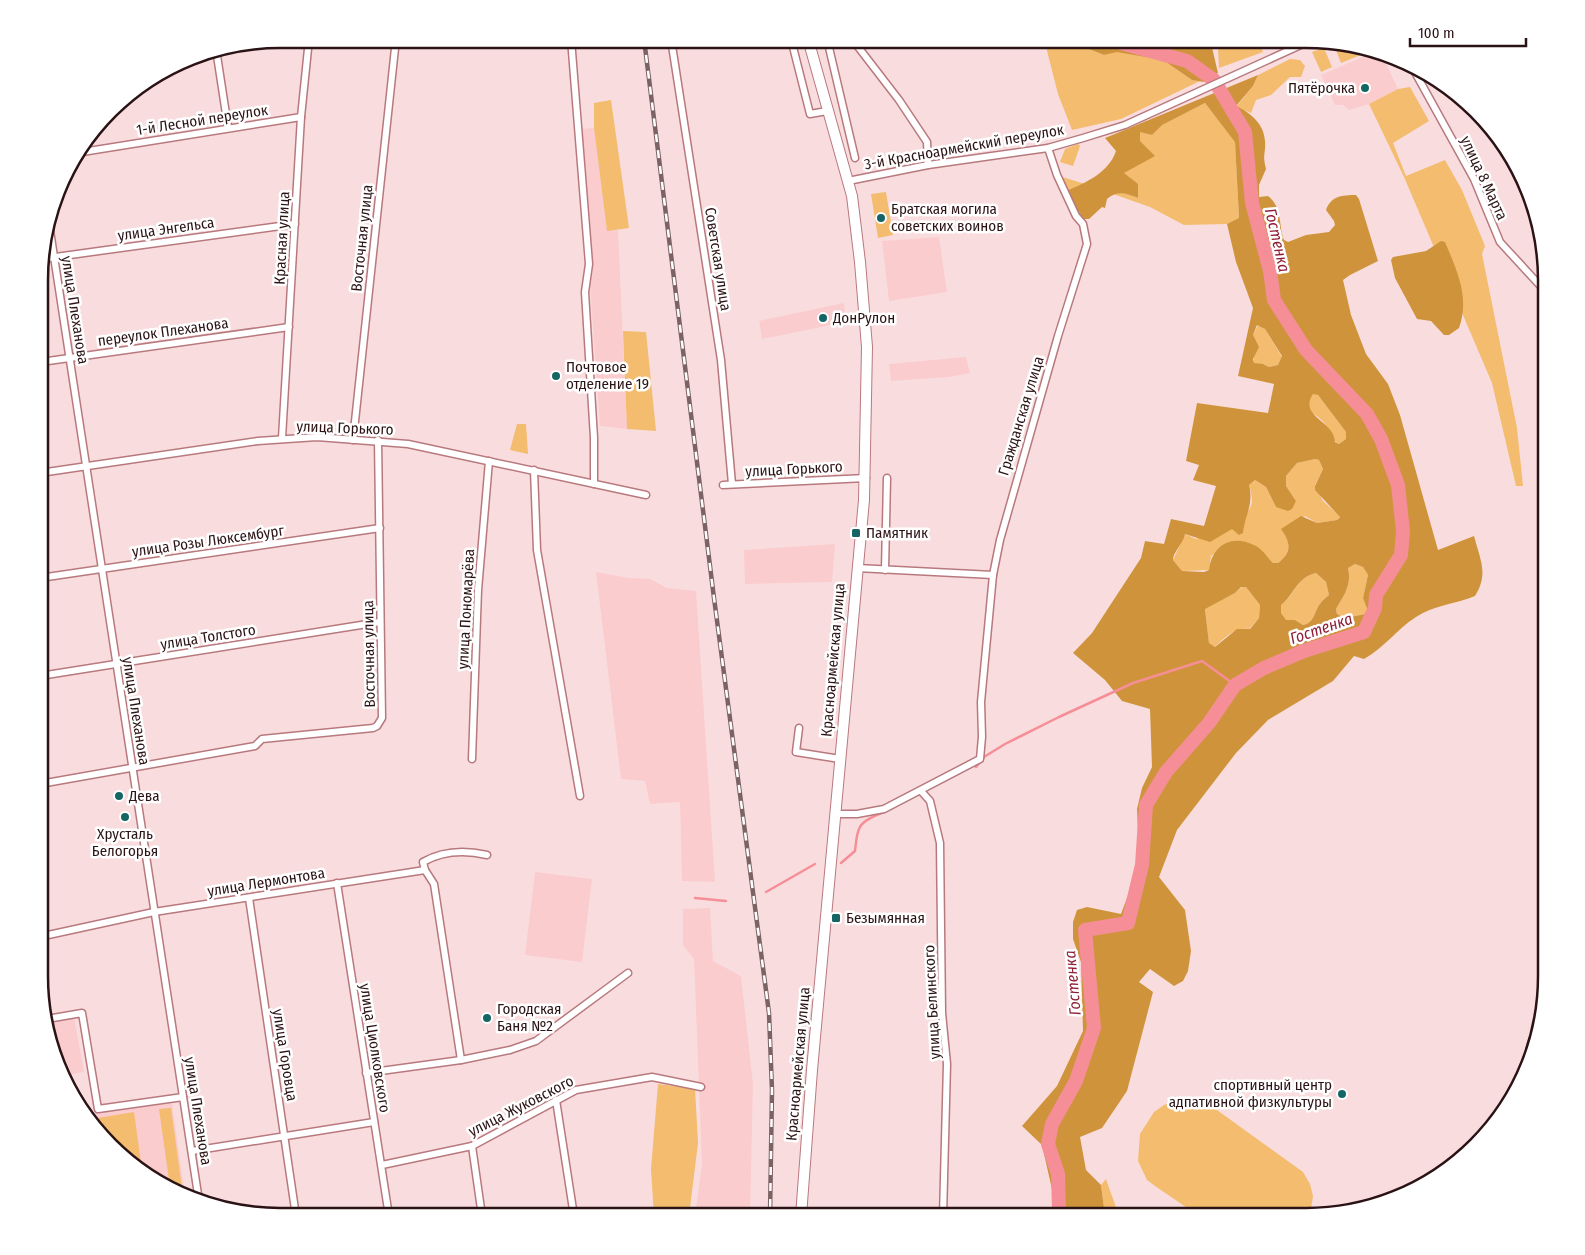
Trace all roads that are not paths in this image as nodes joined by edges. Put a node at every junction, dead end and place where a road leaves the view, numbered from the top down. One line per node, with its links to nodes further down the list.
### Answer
1 (308, 48): 13 (street, Красная улица)
2 (395, 48): 29 (street, Восточная улица)
3 (572, 48): 37 (street)
4 (672, 48): 38 (street, Советская улица)
5 (793, 48): 12 (street)
6 (811, 48): 12 (main road, Красноармейская улица)
7 (829, 48): 17 (street)
8 (859, 48): 18 (street)
9 (1294, 48): 15 (street, 3-й Красноармейский переулок)
10 (217, 56): 14 (street)
11 (1417, 76): 24 (street, улица 8 Марта)
12 (828, 110): 19 (main road, Красноармейская улица)
13 (301, 117): 14 (street, 1-й Лесной переулок); 20 (street, Красная улица)
14 (228, 127): 16 (street, 1-й Лесной переулок)
15 (1048, 148): 18 (street, 3-й Красноармейский переулок); 45 (street, Гражданская улица)
16 (87, 151)
17 (855, 158)
18 (928, 165): 19 (street, 3-й Красноармейский переулок)
19 (848, 181): 35 (main road, Красноармейская улица)
20 (295, 224): 22 (street, улица Энгельса); 25 (street, Красная улица)
21 (51, 238): 22 (street, улица Плеханова)
22 (54, 257): 23 (street, улица Энгельса); 26 (street, улица Плеханова)
23 (48, 258)
24 (1538, 283)
25 (289, 327): 26 (street, переулок Плеханова); 28 (street, Красная улица)
26 (69, 358): 27 (street, переулок Плеханова); 32 (street, улица Плеханова)
27 (48, 361)
28 (282, 438): 29 (street, улица Горького); 32 (street, улица Горького)
29 (353, 440): 30 (street, улица Горького)
30 (378, 440): 31 (street, улица Горького); 41 (street, Восточная улица)
31 (489, 461): 33 (street, улица Горького); 51 (street, улица Пономарёва)
32 (86, 466): 34 (street, улица Горького); 43 (street, улица Плеханова)
33 (534, 470): 37 (street, улица Горького); 56 (street)
34 (48, 472)
35 (866, 478): 38 (street, улица Горького); 42 (main road, Красноармейская улица)
36 (887, 478): 44 (street)
37 (594, 484): 40 (street, улица Горького)
38 (732, 484): 39 (street, улица Горького)
39 (723, 485)
40 (646, 495)
41 (380, 528): 43 (street, улица Розы Люксембург); 47 (street, Восточная улица)
42 (857, 568): 44 (street); 52 (main road, Красноармейская улица)
43 (102, 569): 46 (street, улица Розы Люксембург); 48 (street, улица Плеханова)
44 (886, 570): 45 (street)
45 (993, 575): 55 (street, Гражданская улица)
46 (48, 577)
47 (380, 622): 48 (street, улица Толстого); 53 (street, Восточная улица)
48 (116, 664): 49 (street, улица Толстого); 53 (street, улица Плеханова)
49 (48, 675)
50 (799, 728): 52 (street)
51 (472, 759)
52 (840, 759): 57 (main road, Красноармейская улица)
53 (132, 768): 54 (street); 62 (street, улица Плеханова)
54 (48, 783)
55 (921, 791): 57 (street); 82 (street, улица Белинского)
56 (580, 796)
57 (835, 814): 81 (main road, Красноармейская улица)
58 (487, 855): 59 (street)
59 (425, 870): 60 (street, улица Лермонтова); 66 (street)
60 (337, 883): 61 (street, улица Лермонтова); 67 (street, улица Циолковского)
61 (248, 898): 62 (street, улица Лермонтова); 72 (street, улица Горовца)
62 (154, 912): 63 (street, улица Лермонтова); 69 (street, улица Плеханова)
63 (48, 935)
64 (628, 973): 66 (street)
65 (51, 1017): 69 (street)
66 (461, 1060): 67 (street)
67 (366, 1073): 71 (street, улица Циолковского)
68 (701, 1087): 70 (street, улица Жуковского)
69 (183, 1097): 74 (street, улица Плеханова)
70 (556, 1100): 73 (street, улица Жуковского); 80 (street)
71 (374, 1122): 72 (street); 75 (street, улица Циолковского)
72 (284, 1136): 74 (street); 77 (street, улица Горовца)
73 (472, 1146): 75 (street, улица Жуковского); 79 (street)
74 (192, 1151): 76 (street, улица Плеханова)
75 (382, 1165): 78 (street, улица Циолковского)
76 (199, 1193)
77 (295, 1208)
78 (388, 1208)
79 (481, 1208)
80 (573, 1208)
81 (802, 1208)
82 (943, 1208)

